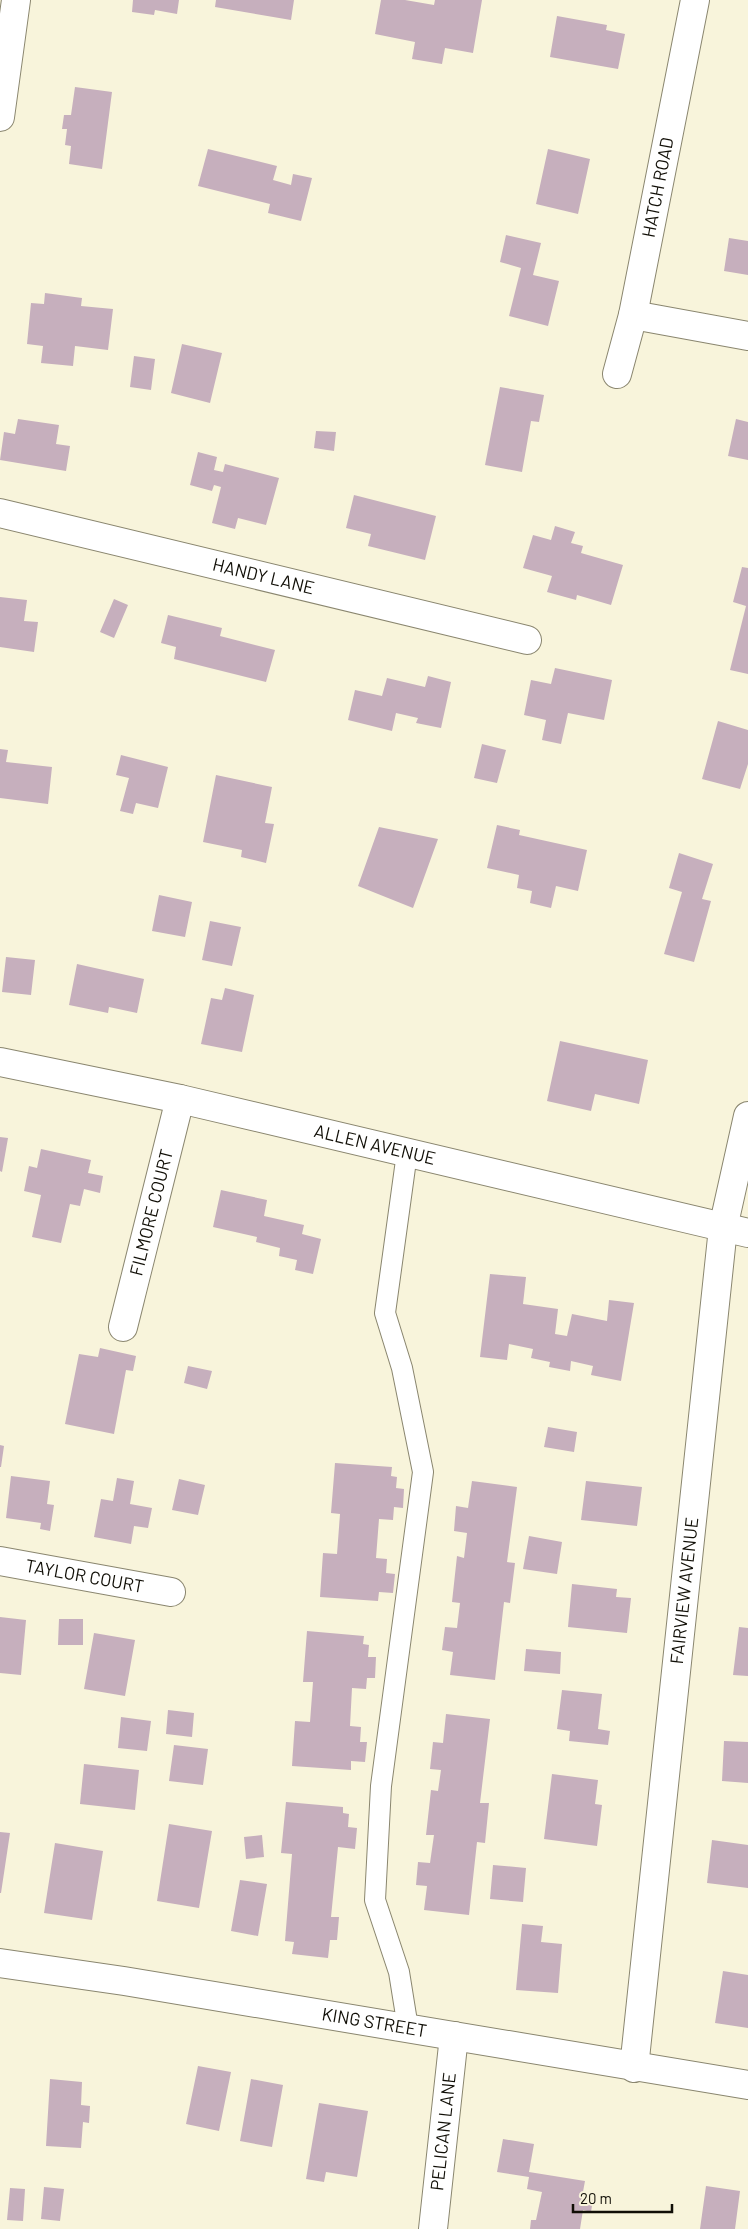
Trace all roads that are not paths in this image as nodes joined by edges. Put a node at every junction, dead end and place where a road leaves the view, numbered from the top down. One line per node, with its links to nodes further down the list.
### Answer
1 (16, 0): 3 (street)
2 (694, 0): 4 (street, HATCH ROAD)
3 (0, 117)
4 (633, 315): 5 (street); 6 (street, HATCH ROAD)
5 (748, 336)
6 (617, 374)
7 (0, 512): 8 (street, HANDY LANE)
8 (527, 640)
9 (0, 1062): 10 (street, ALLEN AVENUE)
10 (180, 1099): 12 (street, ALLEN AVENUE); 14 (street, FILMORE COURT)
11 (748, 1116): 13 (street, FAIRVIEW AVENUE)
12 (407, 1153): 13 (street, ALLEN AVENUE); 18 (lane)
13 (736, 1230): 20 (street, FAIRVIEW AVENUE)
14 (123, 1327)
15 (0, 1560): 16 (street, TAYLOR COURT)
16 (170, 1592)
17 (0, 1963): 18 (street, KING STREET)
18 (408, 2028): 19 (street, KING STREET)
19 (454, 2036): 20 (street, KING STREET); 22 (street, PELICAN LANE)
20 (634, 2068): 21 (street, KING STREET)
21 (748, 2085)
22 (432, 2229)

